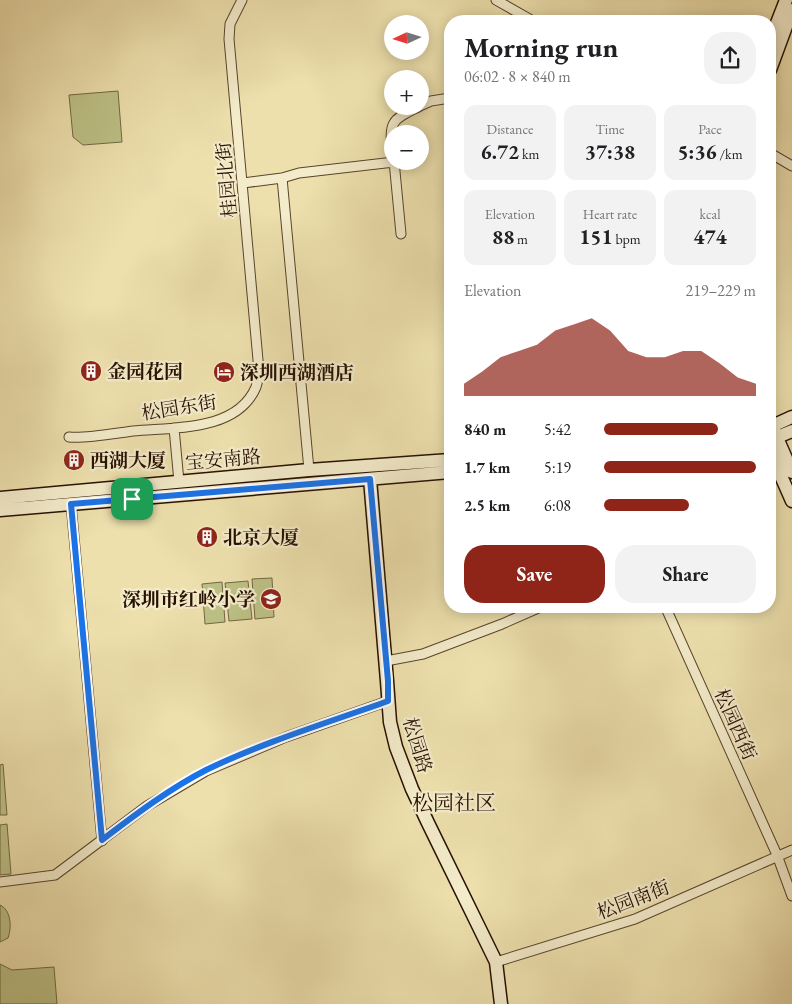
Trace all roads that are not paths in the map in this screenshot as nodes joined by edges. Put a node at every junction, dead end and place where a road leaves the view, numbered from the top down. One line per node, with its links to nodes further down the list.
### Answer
1 (242, 0): 17 (street, 桂园北街)
2 (496, 0): 5 (street)
3 (786, 0): 6 (street)
4 (792, 10): 7 (street)
5 (522, 15)
6 (776, 26)
7 (776, 54)
8 (444, 99): 9 (street)
9 (429, 102)
10 (403, 115): 11 (street)
11 (392, 125)
12 (776, 157): 14 (street)
13 (384, 163): 16 (street)
14 (792, 166)
15 (395, 170): 18 (street)
16 (282, 178): 17 (street); 29 (street)
17 (243, 183): 19 (street, 桂园北街)
18 (400, 234)
19 (258, 360): 21 (street, 松园东街)
20 (792, 417): 22 (street)
21 (174, 428): 25 (street, 松园东街); 33 (street)
22 (776, 428)
23 (776, 431): 24 (street)
24 (792, 431)
25 (69, 437)
26 (776, 439): 30 (street)
27 (444, 460): 29 (street, 宝安南路)
28 (776, 465): 35 (street)
29 (309, 470): 33 (street, 宝安南路)
30 (792, 472)
31 (444, 473): 32 (street, 宝安南路)
32 (370, 479): 36 (street, 宝安南路); 40 (street, 松园路)
33 (179, 482): 34 (street, 宝安南路)
34 (0, 498)
35 (792, 501)
36 (71, 504): 37 (street, 宝安南路); 42 (street)
37 (0, 510)
38 (527, 613): 40 (street)
39 (667, 613): 44 (street, 松园西街)
40 (386, 662): 41 (street, 松园路)
41 (388, 701): 42 (street); 47 (street, 松园路)
42 (102, 840): 45 (street)
43 (792, 850): 44 (street, 松园南街)
44 (777, 855): 46 (street); 47 (street, 松园南街)
45 (0, 882)
46 (792, 896)
47 (496, 962): 48 (street, 松园路)
48 (501, 1004)

